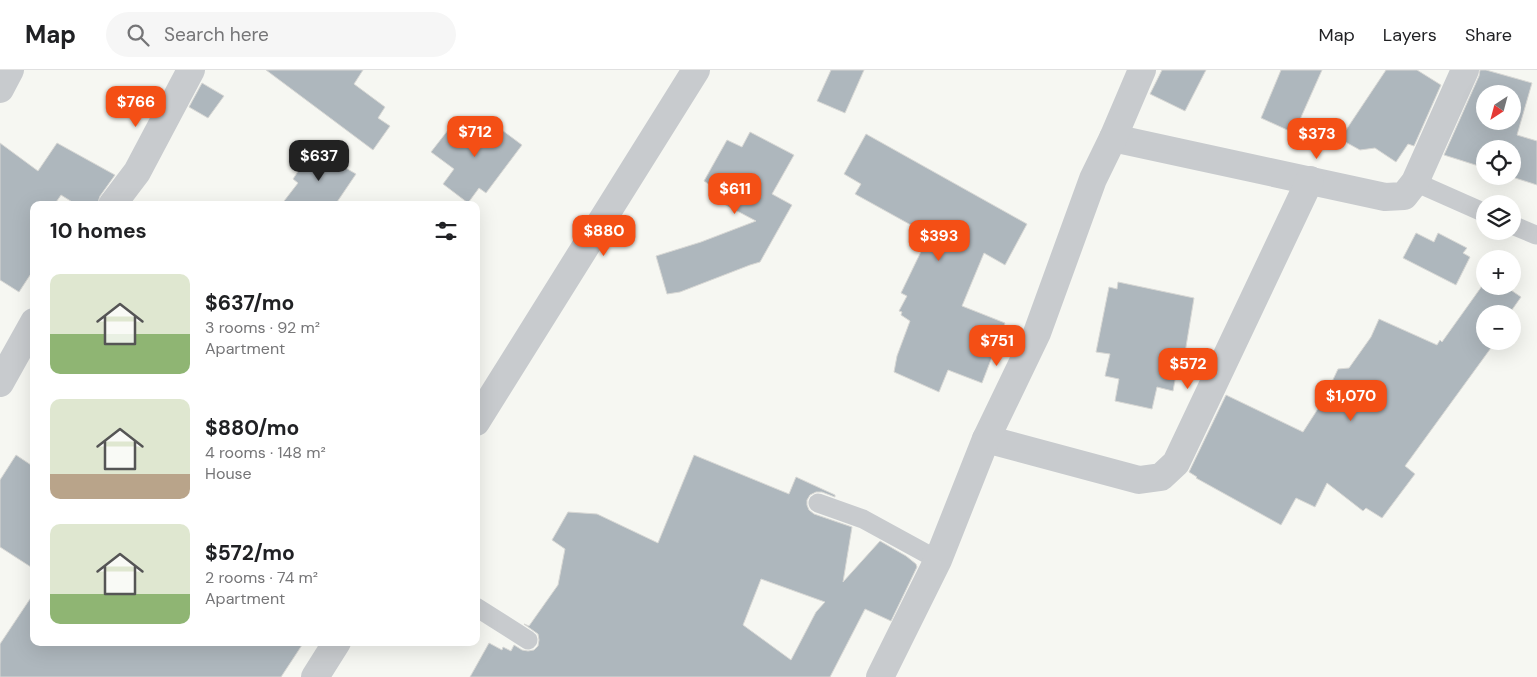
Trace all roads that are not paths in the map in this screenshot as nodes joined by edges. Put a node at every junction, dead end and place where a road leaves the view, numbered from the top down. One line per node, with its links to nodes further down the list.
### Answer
1 (10, 70): 6 (street)
2 (191, 70): 10 (street)
3 (696, 70): 16 (street)
4 (1142, 70): 7 (street)
5 (1465, 70): 9 (street)
6 (0, 89)
7 (1113, 138): 8 (street); 17 (street)
8 (1310, 180): 9 (street); 17 (street)
9 (1415, 182): 11 (lane)
10 (115, 201)
11 (1476, 209)
12 (1521, 229): 13 (lane)
13 (1536, 236)
14 (30, 329): 15 (street)
15 (0, 382)
16 (480, 416)
17 (986, 439): 19 (street)
18 (818, 503): 19 (lane)
19 (938, 560): 24 (street)
20 (480, 610): 21 (lane)
21 (528, 640)
22 (334, 646): 23 (street)
23 (315, 677)
24 (880, 677)

